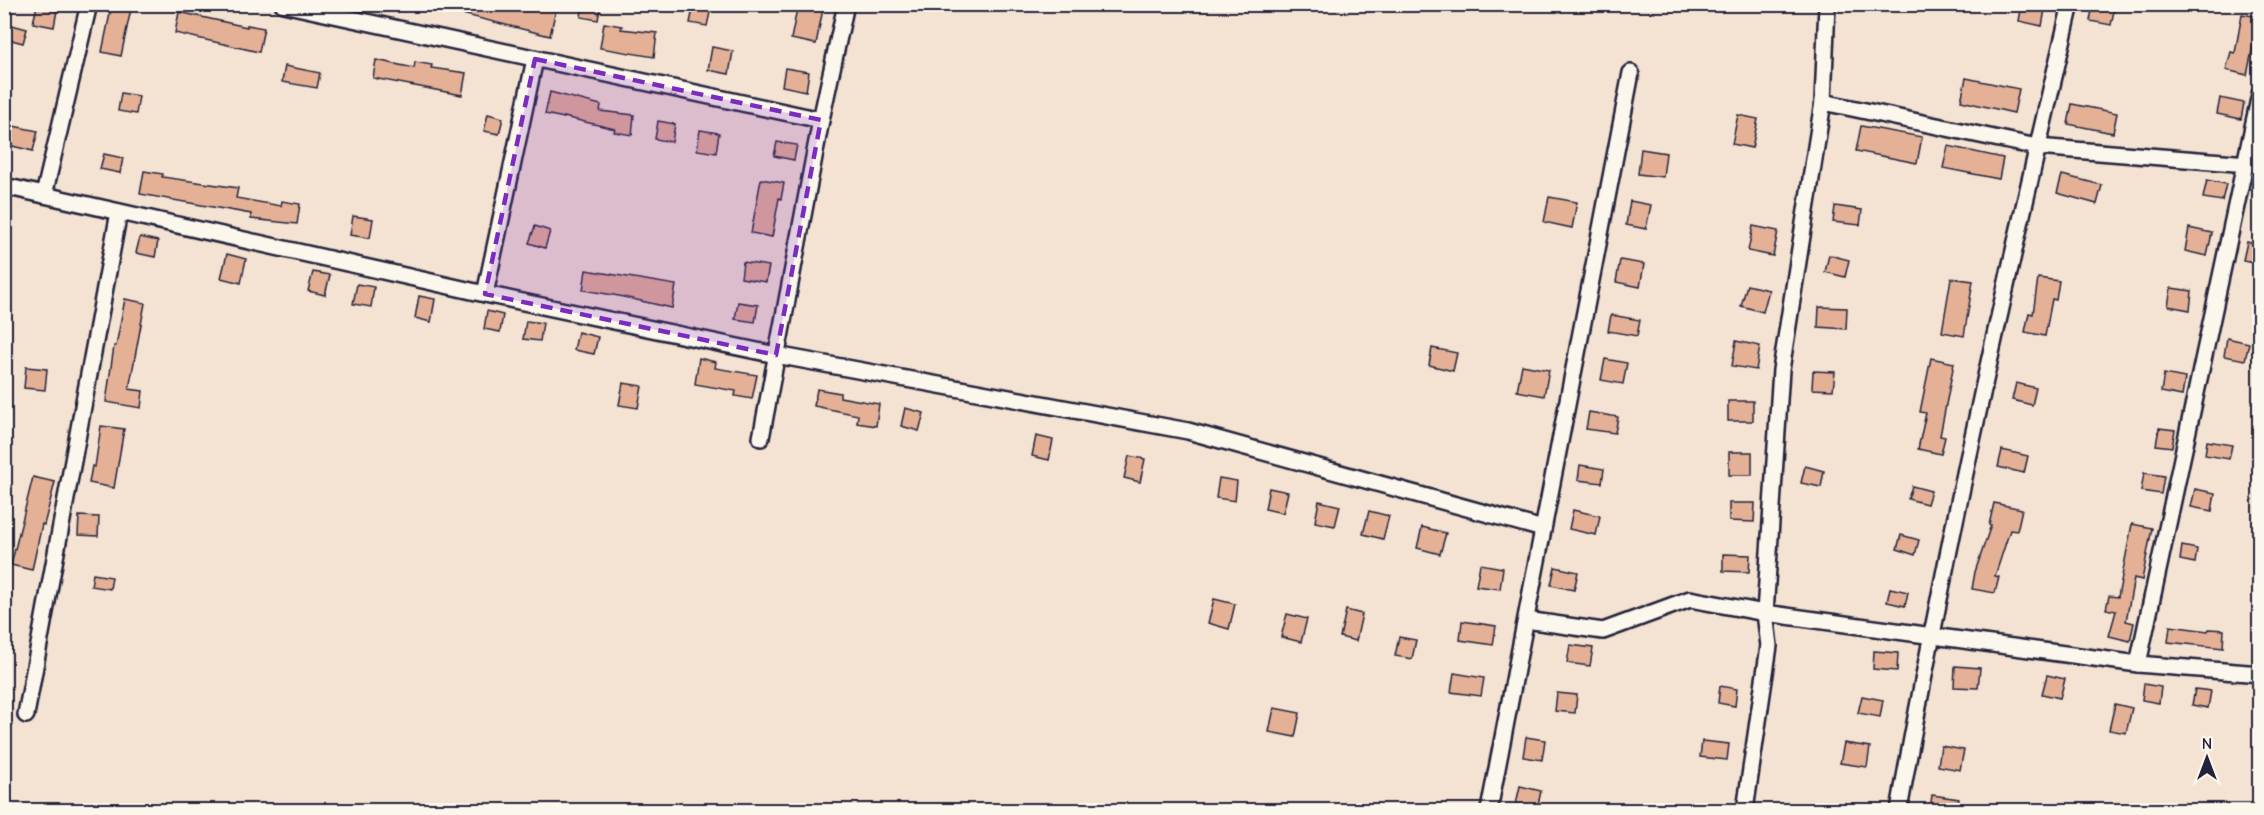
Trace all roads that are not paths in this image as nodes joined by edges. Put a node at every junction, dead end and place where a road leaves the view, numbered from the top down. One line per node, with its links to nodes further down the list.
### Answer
1 (89, 4): 14 (street)
2 (282, 4): 6 (street)
3 (846, 4): 10 (street)
4 (1827, 4): 9 (street)
5 (2071, 4): 11 (street)
6 (535, 59): 10 (street); 16 (street)
7 (1630, 73): 19 (street)
8 (2259, 94): 12 (street)
9 (1823, 102): 11 (street); 20 (street)
10 (821, 120): 17 (street)
11 (2037, 147): 12 (street); 22 (street)
12 (2253, 164): 23 (street)
13 (4, 186): 14 (street)
14 (44, 195): 15 (street)
15 (119, 212): 16 (street); 25 (street)
16 (485, 294): 17 (street)
17 (776, 355): 18 (street); 19 (street)
18 (761, 438)
19 (1543, 529): 21 (street)
20 (1765, 613): 21 (street); 22 (street); 27 (street)
21 (1526, 620): 26 (street)
22 (1931, 636): 23 (street); 28 (street)
23 (2138, 664): 24 (street)
24 (2259, 674)
25 (26, 716)
26 (1489, 810)
27 (1745, 810)
28 (1899, 810)

